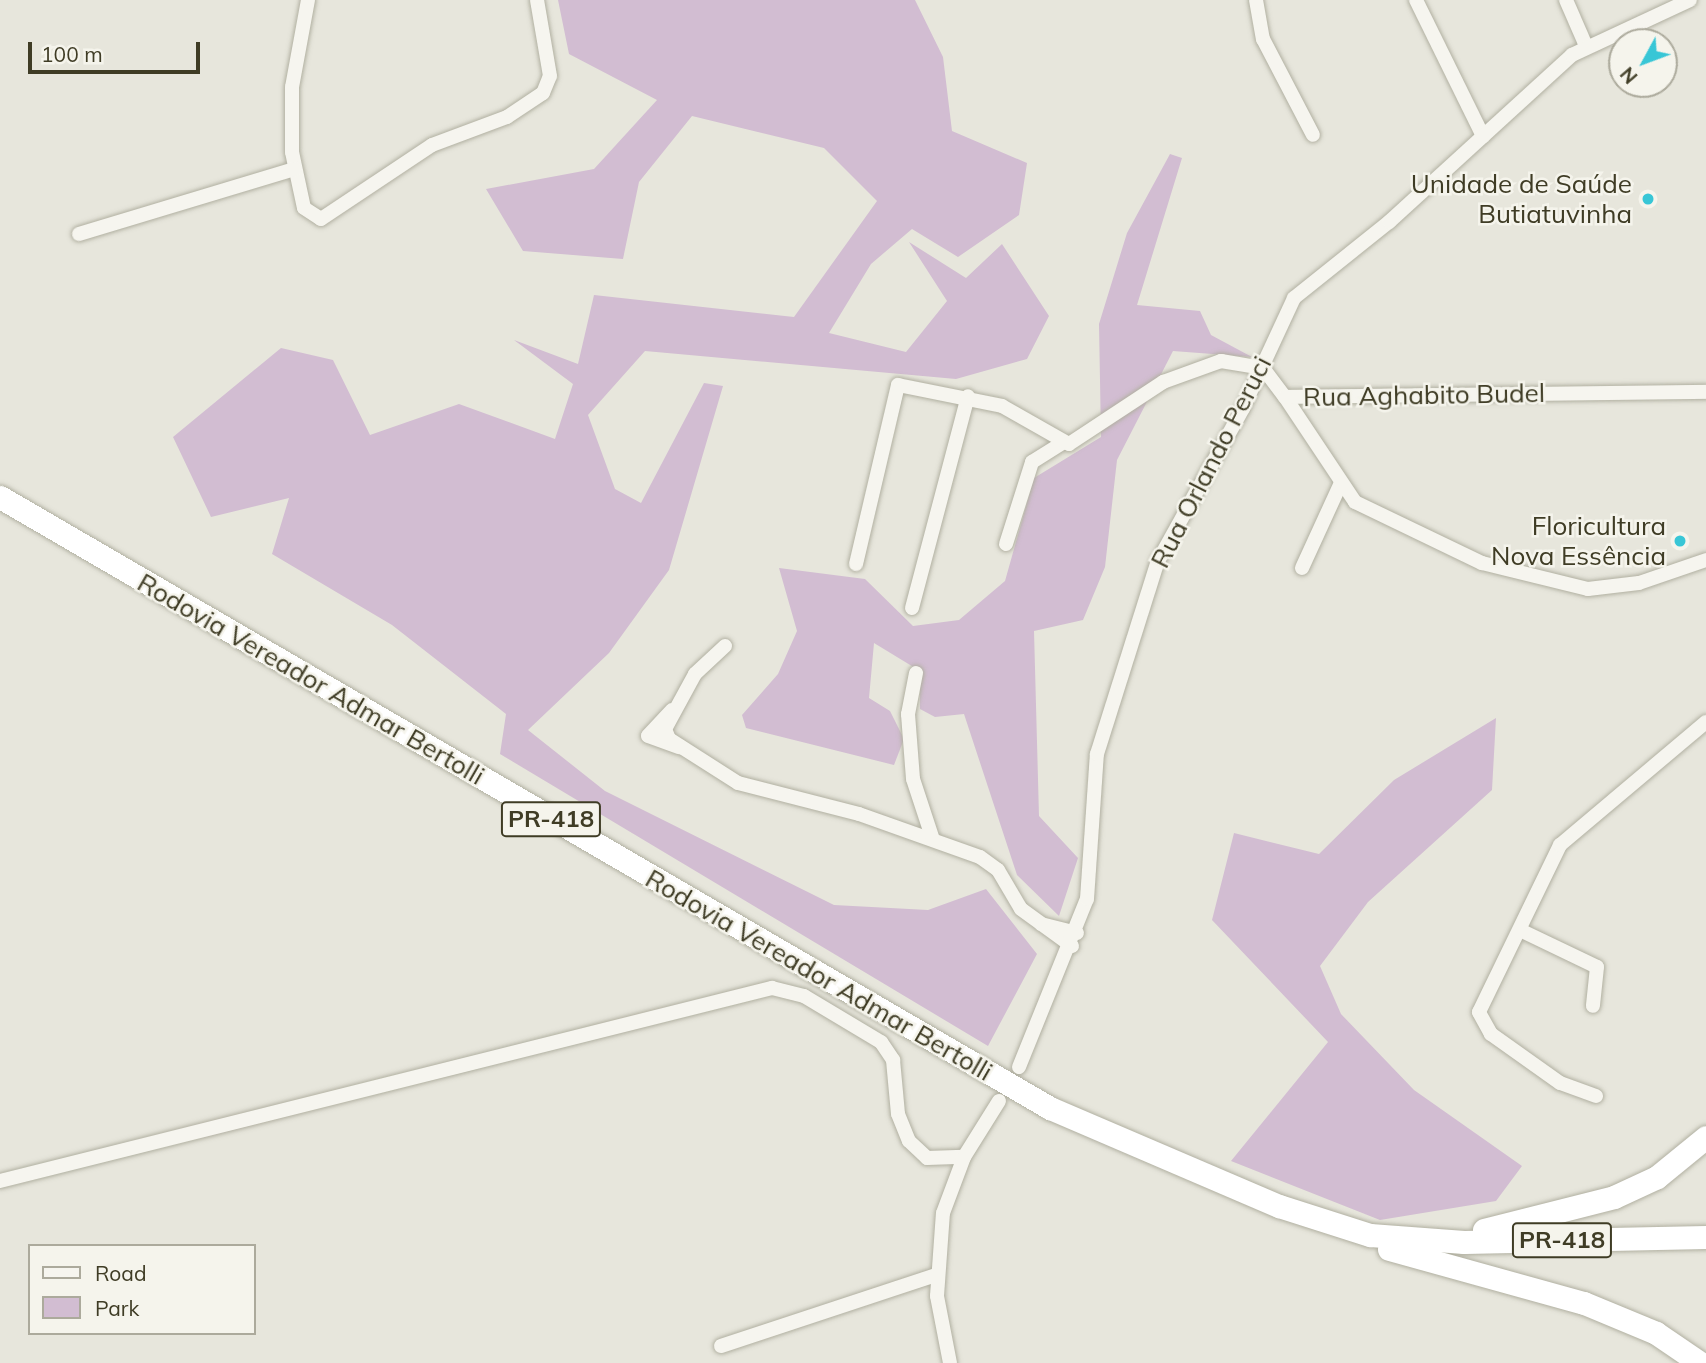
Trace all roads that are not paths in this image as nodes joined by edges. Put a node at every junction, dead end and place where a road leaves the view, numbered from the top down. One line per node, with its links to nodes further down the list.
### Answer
1 (308, 0): 10 (street)
2 (537, 0): 10 (street)
3 (1256, 0): 8 (street)
4 (1416, 0): 9 (street)
5 (1566, 0): 7 (street)
6 (1690, 0): 7 (street, Rua Orlando Peruci)
7 (1586, 46): 9 (street, Rua Orlando Peruci)
8 (1313, 135)
9 (1483, 136): 12 (street, Rua Orlando Peruci)
10 (294, 169): 11 (street)
11 (79, 234)
12 (1263, 368): 15 (street, Rua Aghabito Budel); 16 (street); 29 (street, Rua Orlando Peruci)
13 (1706, 393): 15 (street, Rua Aghabito Budel)
14 (968, 396): 16 (street); 21 (street); 23 (street)
15 (1285, 397): 17 (street)
16 (1062, 443): 19 (street)
17 (1340, 485): 20 (street); 22 (street)
18 (0, 497): 37 (highway, Rodovia Vereador Admar Bertolli / PR-418)
19 (1006, 544)
20 (1706, 560)
21 (856, 564)
22 (1302, 568)
23 (912, 608)
24 (725, 646): 27 (street)
25 (916, 673): 27 (street)
26 (1706, 722): 28 (street)
27 (933, 840): 29 (street)
28 (1521, 931): 30 (street); 32 (street)
29 (1074, 940): 31 (street, Rua Orlando Peruci)
30 (1593, 1006)
31 (1019, 1067)
32 (1596, 1097)
33 (999, 1101): 35 (street)
34 (1706, 1137): 39 (highway)
35 (964, 1157): 36 (street); 40 (street)
36 (0, 1181)
37 (1335, 1227): 39 (highway, Rodovia Vereador Admar Bertolli / PR-418); 43 (highway)
38 (1706, 1237): 39 (highway, Rodovia Vereador Admar Bertolli / PR-418)
39 (1417, 1241)
40 (936, 1275): 41 (street); 42 (street)
41 (721, 1346)
42 (950, 1363)
43 (1700, 1363)

